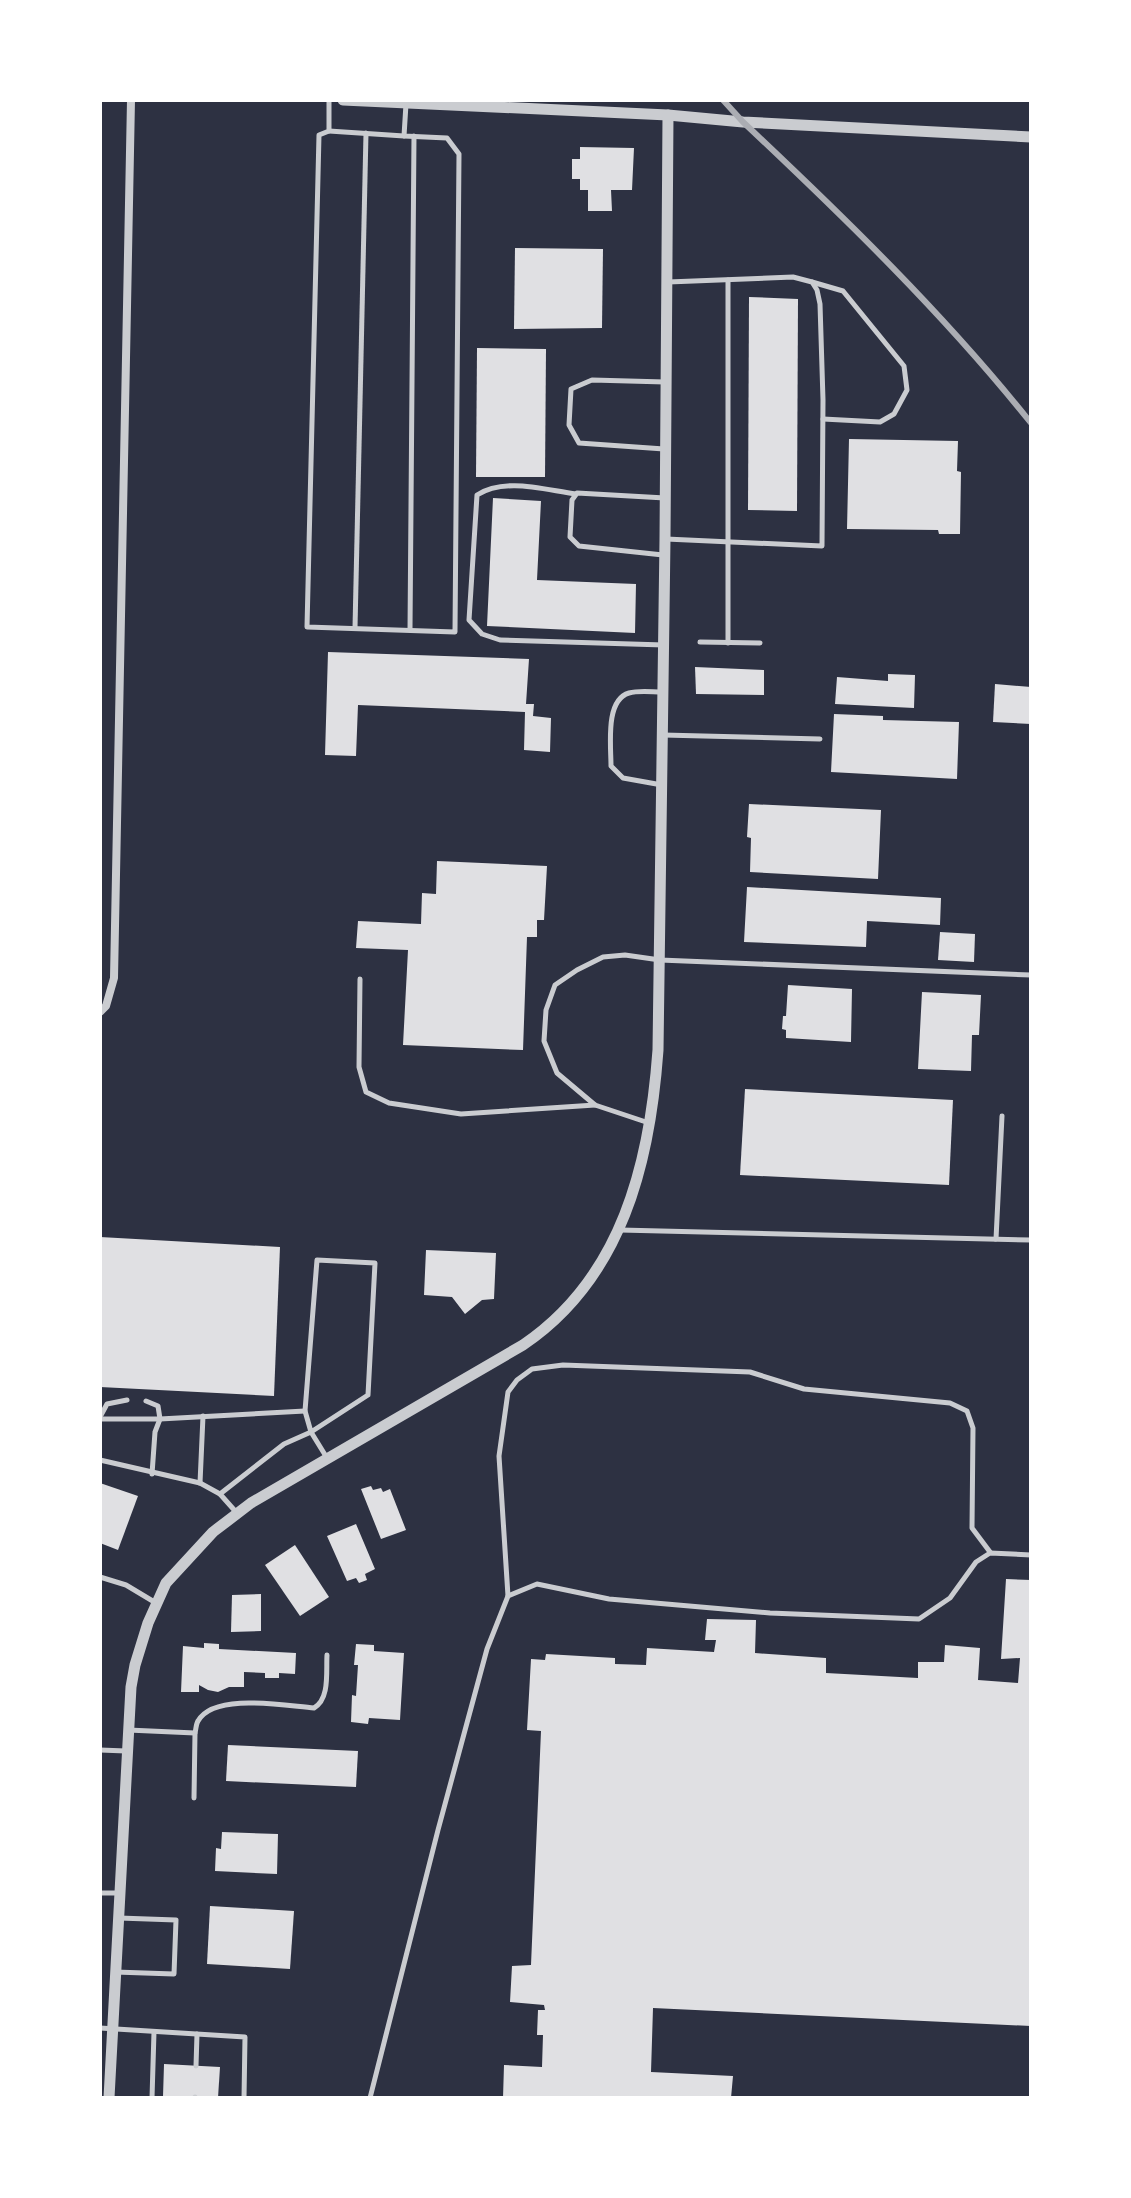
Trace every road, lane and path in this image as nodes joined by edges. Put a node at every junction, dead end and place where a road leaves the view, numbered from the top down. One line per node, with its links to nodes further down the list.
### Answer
1 (131, 100): 35 (street)
2 (329, 100): 6 (lane)
3 (343, 100): 4 (street)
4 (406, 103): 5 (street); 8 (lane)
5 (668, 115): 10 (street); 12 (street)
6 (329, 131): 7 (lane); 22 (lane)
7 (366, 133): 8 (lane); 22 (lane)
8 (404, 136): 9 (lane)
9 (414, 136): 23 (lane); 23 (lane)
10 (1031, 137)
11 (728, 280): 12 (lane); 13 (lane); 20 (lane)
12 (667, 282): 14 (street)
13 (812, 282): 15 (lane); 15 (lane)
14 (666, 382): 16 (street); 16 (lane)
15 (823, 419): 20 (lane)
16 (666, 449): 18 (street)
17 (576, 494): 18 (lane); 21 (lane); 27 (lane)
18 (666, 498): 19 (street)
19 (665, 539): 20 (lane); 21 (street)
20 (727, 542): 25 (lane)
21 (665, 556): 27 (street)
22 (355, 628): 23 (lane)
23 (410, 630)
24 (700, 642): 25 (lane)
25 (728, 643): 26 (lane)
26 (760, 643)
27 (664, 645): 28 (street)
28 (663, 692): 29 (street); 31 (lane)
29 (663, 735): 30 (lane); 31 (street)
30 (820, 739)
31 (662, 786): 32 (street)
32 (660, 960): 33 (lane); 36 (lane); 38 (street)
33 (1031, 975)
34 (360, 979): 36 (lane)
35 (103, 1009)
36 (595, 1105): 38 (lane)
37 (1002, 1116): 40 (lane)
38 (650, 1123): 39 (street)
39 (619, 1230): 40 (lane); 49 (street)
40 (996, 1239): 41 (lane)
41 (1031, 1240)
42 (127, 1400): 46 (lane)
43 (146, 1401): 47 (lane)
44 (305, 1411): 45 (lane); 48 (lane); 48 (lane)
45 (203, 1416): 47 (lane); 52 (lane)
46 (100, 1418): 47 (lane)
47 (160, 1419): 51 (lane)
48 (311, 1432): 49 (lane); 53 (lane)
49 (328, 1459): 54 (street)
50 (100, 1460): 51 (lane)
51 (152, 1474): 52 (lane)
52 (200, 1483): 53 (lane)
53 (220, 1494): 54 (lane)
54 (237, 1512): 59 (street)
55 (990, 1553): 56 (lane); 58 (lane); 58 (lane)
56 (1031, 1555)
57 (100, 1577): 59 (lane)
58 (508, 1596): 77 (lane)
59 (157, 1604): 61 (street)
60 (327, 1655): 62 (lane)
61 (127, 1730): 62 (lane); 64 (street)
62 (195, 1733): 65 (lane)
63 (100, 1750): 64 (lane)
64 (126, 1751): 67 (street)
65 (194, 1798)
66 (100, 1893): 67 (lane)
67 (119, 1893): 68 (street)
68 (118, 1918): 69 (street); 69 (lane)
69 (115, 1972): 70 (street)
70 (106, 2029): 71 (lane); 74 (street)
71 (154, 2032): 72 (lane); 75 (lane)
72 (197, 2034): 73 (lane); 76 (lane)
73 (196, 2066)
74 (109, 2098)
75 (152, 2098)
76 (244, 2098)
77 (370, 2098)

